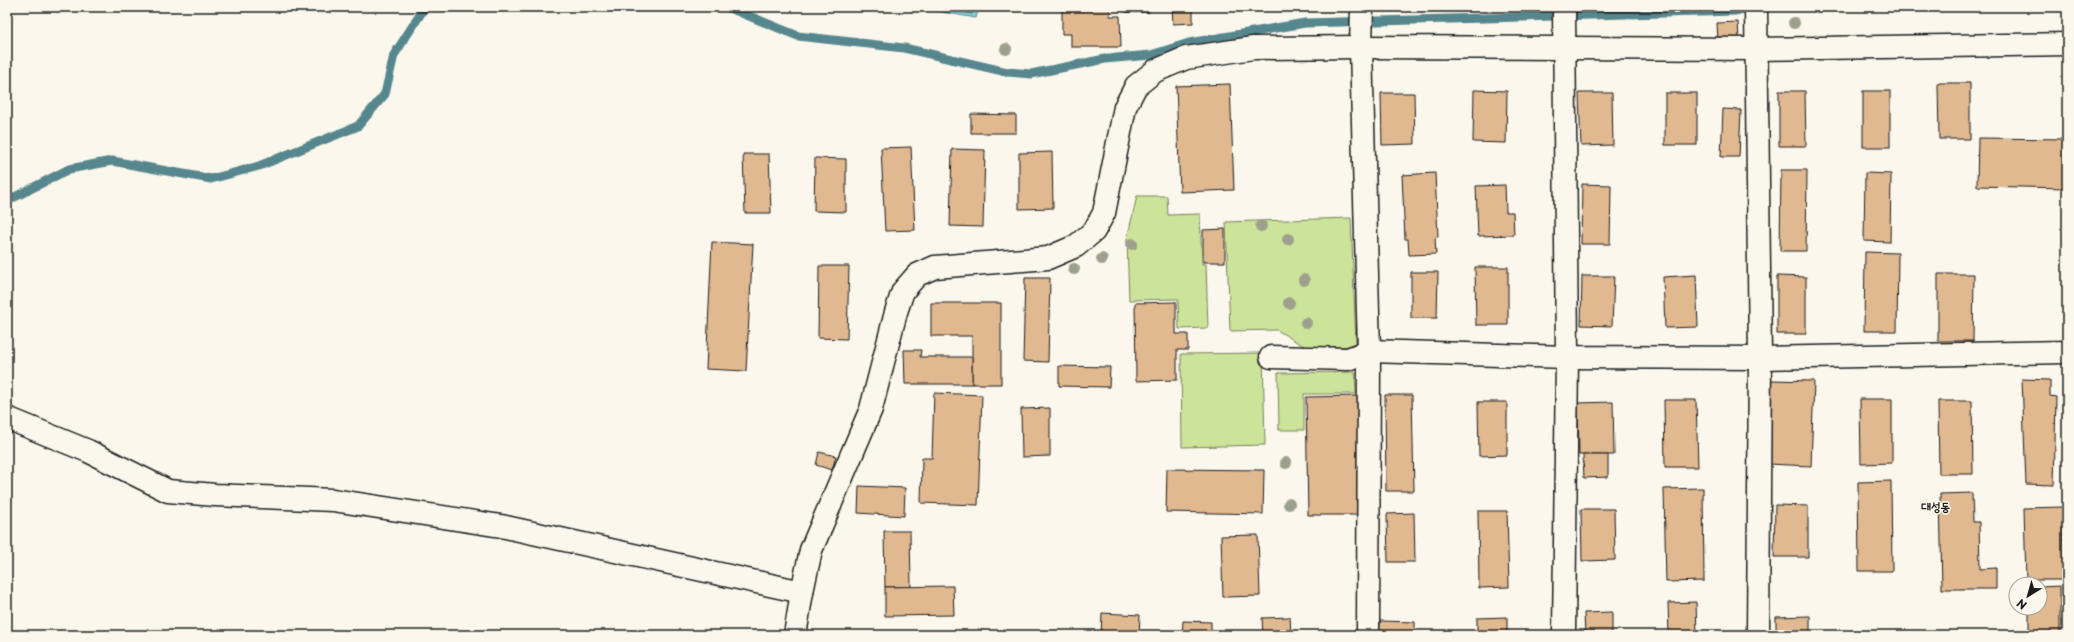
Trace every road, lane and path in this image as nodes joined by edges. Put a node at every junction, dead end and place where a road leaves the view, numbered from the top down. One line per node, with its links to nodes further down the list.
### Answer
1 (1756, 14): 5 (street)
2 (1362, 25): 3 (street); 6 (street); 12 (street)
3 (1564, 27): 5 (street); 8 (street)
4 (2067, 44): 5 (street)
5 (1756, 49): 10 (street)
6 (1369, 351): 8 (street); 9 (street); 14 (street)
7 (2067, 352): 10 (street)
8 (1567, 356): 10 (street); 15 (street)
9 (1271, 357)
10 (1760, 358): 16 (street)
11 (7, 418): 12 (street)
12 (802, 592): 13 (street)
13 (795, 635)
14 (1368, 635)
15 (1564, 635)
16 (1758, 635)

